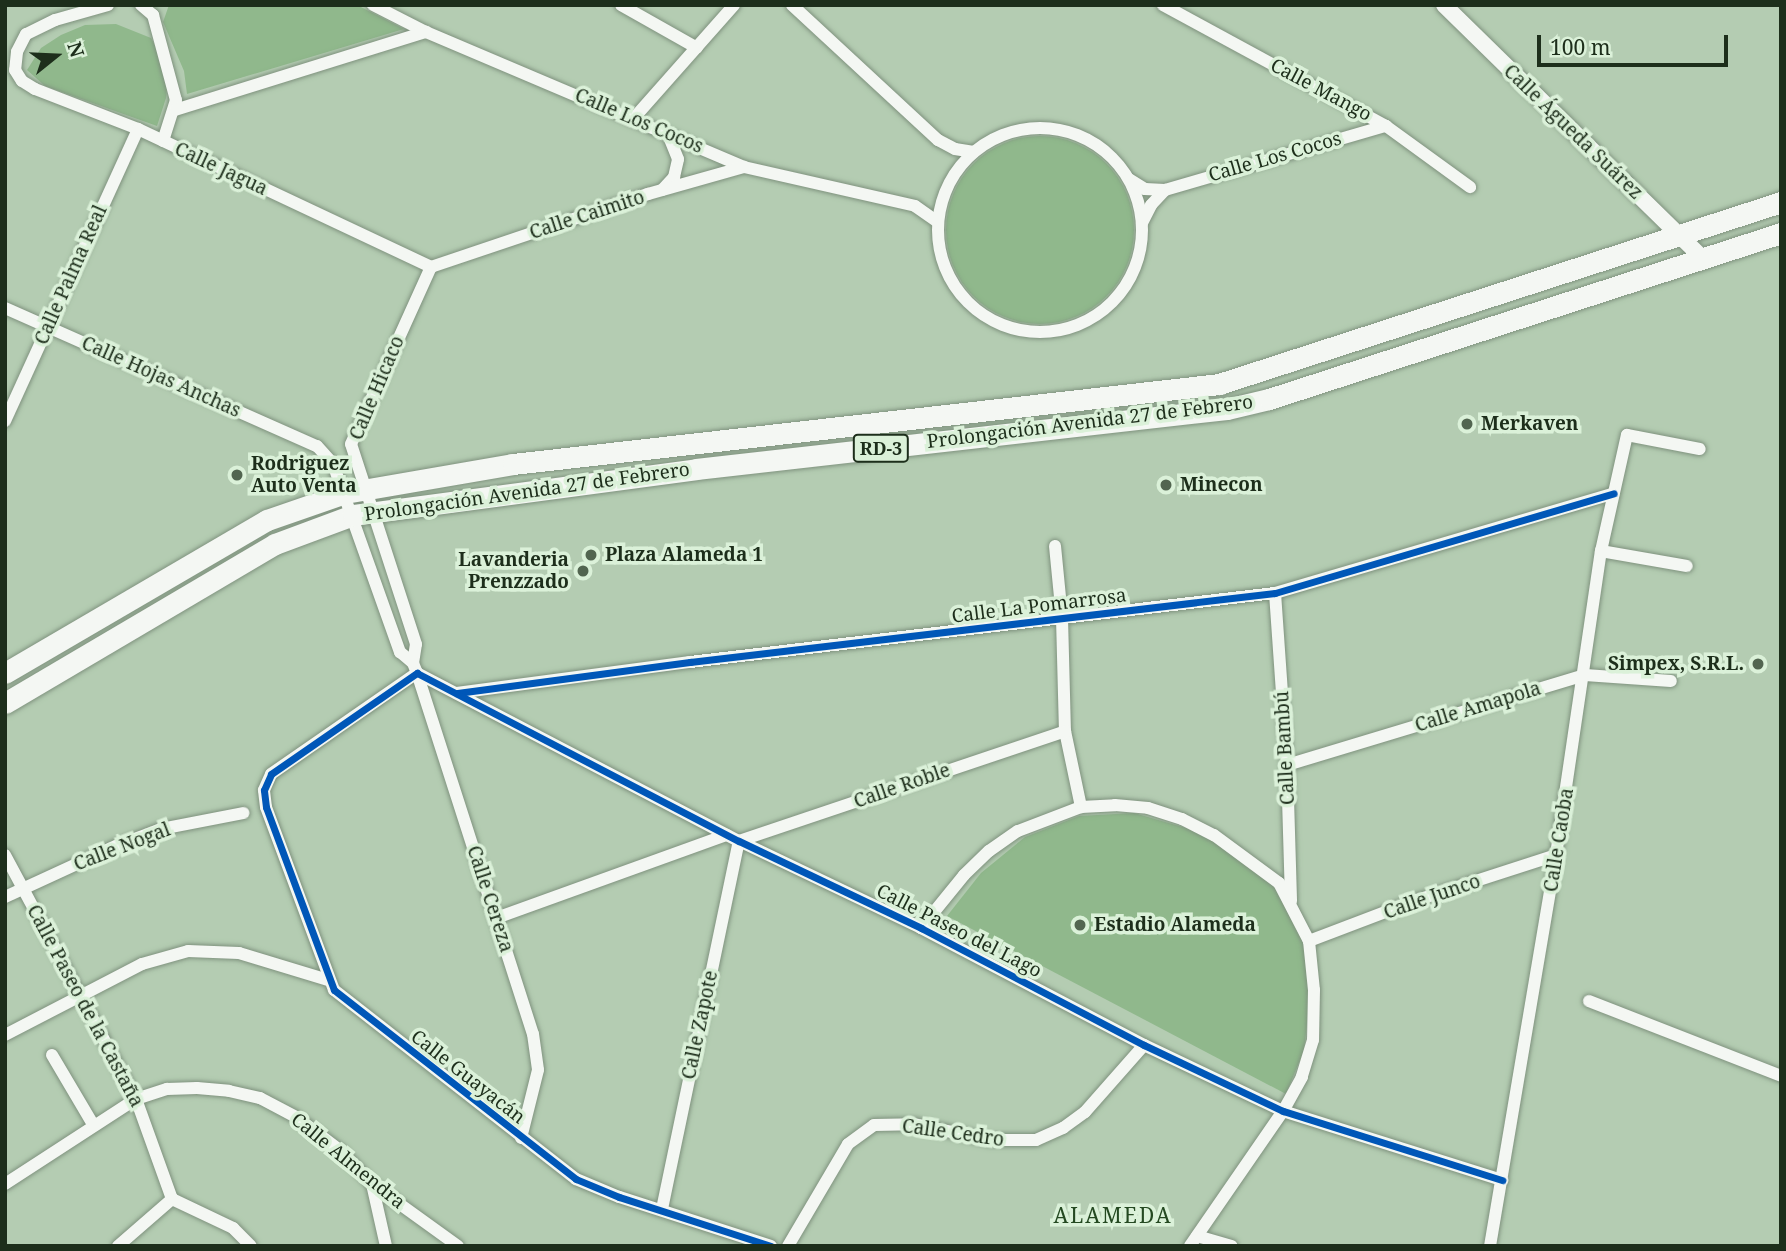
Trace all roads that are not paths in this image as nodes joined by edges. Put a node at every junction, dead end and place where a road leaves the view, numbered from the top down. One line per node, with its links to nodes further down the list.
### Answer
1 (108, 5): 14 (street, Calle Jagua)
2 (373, 5): 9 (street, Calle Los Cocos)
3 (621, 5): 10 (street)
4 (734, 5): 10 (street)
5 (792, 5): 16 (street)
6 (1163, 5): 13 (street, Calle Mango)
7 (1444, 5): 31 (street, Calle Águeda Suárez)
8 (144, 6): 11 (street)
9 (426, 32): 11 (street); 12 (street, Calle Los Cocos)
10 (697, 48): 12 (street)
11 (175, 110): 17 (street)
12 (634, 118): 15 (street, Calle Los Cocos)
13 (1386, 126): 22 (street, Calle Mango); 23 (street, Calle Los Cocos)
14 (138, 129): 17 (street, Calle Jagua); 35 (street, Calle Palma Real)
15 (668, 134): 19 (street, Calle Los Cocos); 24 (street)
16 (938, 140): 18 (street); 20 (street)
17 (163, 141): 33 (street, Calle Jagua)
18 (974, 152): 20 (street); 21 (street)
19 (744, 167): 24 (street, Calle Caimito); 27 (street, Calle Los Cocos)
20 (954, 175): 25 (street)
21 (1128, 179): 23 (street); 29 (street)
22 (1470, 187)
23 (1165, 190): 29 (street)
24 (662, 191): 33 (street, Calle Caimito)
25 (944, 196): 27 (street); 28 (street)
26 (1781, 202): 31 (main road, Prolongación Avenida 27 de Febrero / RD-3)
27 (915, 206): 28 (street, Calle Los Cocos)
28 (939, 222): 29 (street)
29 (1142, 223)
30 (1781, 233): 32 (main road, Prolongación Avenida 27 de Febrero / RD-3)
31 (1678, 234): 32 (street, Calle Águeda Suárez); 40 (main road, Prolongación Avenida 27 de Febrero / RD-3)
32 (1702, 258): 42 (main road, Prolongación Avenida 27 de Febrero / RD-3)
33 (431, 267): 38 (street, Calle Hicaco)
34 (5, 308): 35 (street, Calle Hojas Anchas)
35 (47, 326): 36 (street, Calle Palma Real); 39 (street, Calle Hojas Anchas)
36 (5, 421)
37 (1700, 449): 41 (street, Calle Caoba)
38 (353, 459): 39 (street); 40 (street, Calle Hicaco)
39 (333, 464): 40 (street)
40 (355, 491): 42 (street, Calle Hicaco); 42 (street); 49 (main road, Prolongación Avenida 27 de Febrero / RD-3)
41 (1614, 493): 44 (street, Calle Caoba); 46 (street, Calle La Pomarrosa)
42 (363, 514): 48 (street, Calle Cereza); 48 (street, Calle Cereza); 53 (main road, Prolongación Avenida 27 de Febrero / RD-3)
43 (1055, 546): 47 (street)
44 (1601, 551): 45 (street); 50 (street, Calle Caoba)
45 (1687, 566)
46 (1275, 593): 47 (street, Calle La Pomarrosa); 55 (street, Calle Bambú)
47 (1062, 618): 52 (street, Calle La Pomarrosa); 54 (street)
48 (415, 668): 52 (street, Calle Paseo del Lago); 64 (street, Calle Cereza); 67 (street, Calle Guayacán)
49 (5, 673)
50 (1585, 675): 51 (street, Calle Amapola); 55 (street, Calle Amapola); 60 (street, Calle Caoba)
51 (1671, 681)
52 (457, 693): 58 (street, Calle Paseo del Lago)
53 (5, 703)
54 (1065, 731): 56 (street); 58 (street, Calle Roble)
55 (1287, 765): 63 (street, Calle Bambú)
56 (1081, 807): 63 (street); 65 (street)
57 (243, 813): 61 (street, Calle Nogal)
58 (733, 838): 64 (street, Calle Roble); 65 (street, Calle Paseo del Lago); 82 (street, Calle Zapote)
59 (5, 855): 61 (street, Calle Paseo de la Castaña)
60 (1556, 855): 66 (street, Calle Junco); 78 (street, Calle Caoba)
61 (24, 888): 62 (street, Calle Nogal); 68 (street, Calle Paseo de la Castaña)
62 (7, 892)
63 (1291, 903): 66 (street)
64 (496, 918): 77 (street, Calle Cereza)
65 (921, 928): 71 (street, Calle Paseo del Lago)
66 (1309, 940): 75 (street)
67 (328, 980): 68 (street); 77 (street, Calle Guayacán)
68 (80, 995): 70 (street); 74 (street, Calle Paseo de la Castaña)
69 (1589, 1002): 73 (street)
70 (5, 1035)
71 (1144, 1045): 75 (street, Calle Paseo del Lago); 89 (street, Calle Cedro)
72 (52, 1055): 76 (street)
73 (1781, 1076)
74 (136, 1099): 76 (street, Calle Almendra); 80 (street, Calle Almendra); 81 (street, Calle Paseo de la Castaña)
75 (1283, 1111): 78 (street, Calle Paseo del Lago); 83 (street)
76 (94, 1126): 79 (street, Calle Almendra)
77 (521, 1138): 82 (street, Calle Guayacán)
78 (1502, 1180): 91 (street, Calle Caoba)
79 (5, 1184)
80 (372, 1184): 86 (street); 87 (street, Calle Almendra)
81 (172, 1199): 84 (street); 85 (street)
82 (662, 1209): 88 (street, Calle Guayacán)
83 (1193, 1241): 90 (street)
84 (118, 1246)
85 (251, 1246)
86 (386, 1246)
87 (458, 1246)
88 (771, 1246)
89 (788, 1246)
90 (1232, 1246)
91 (1490, 1246)

